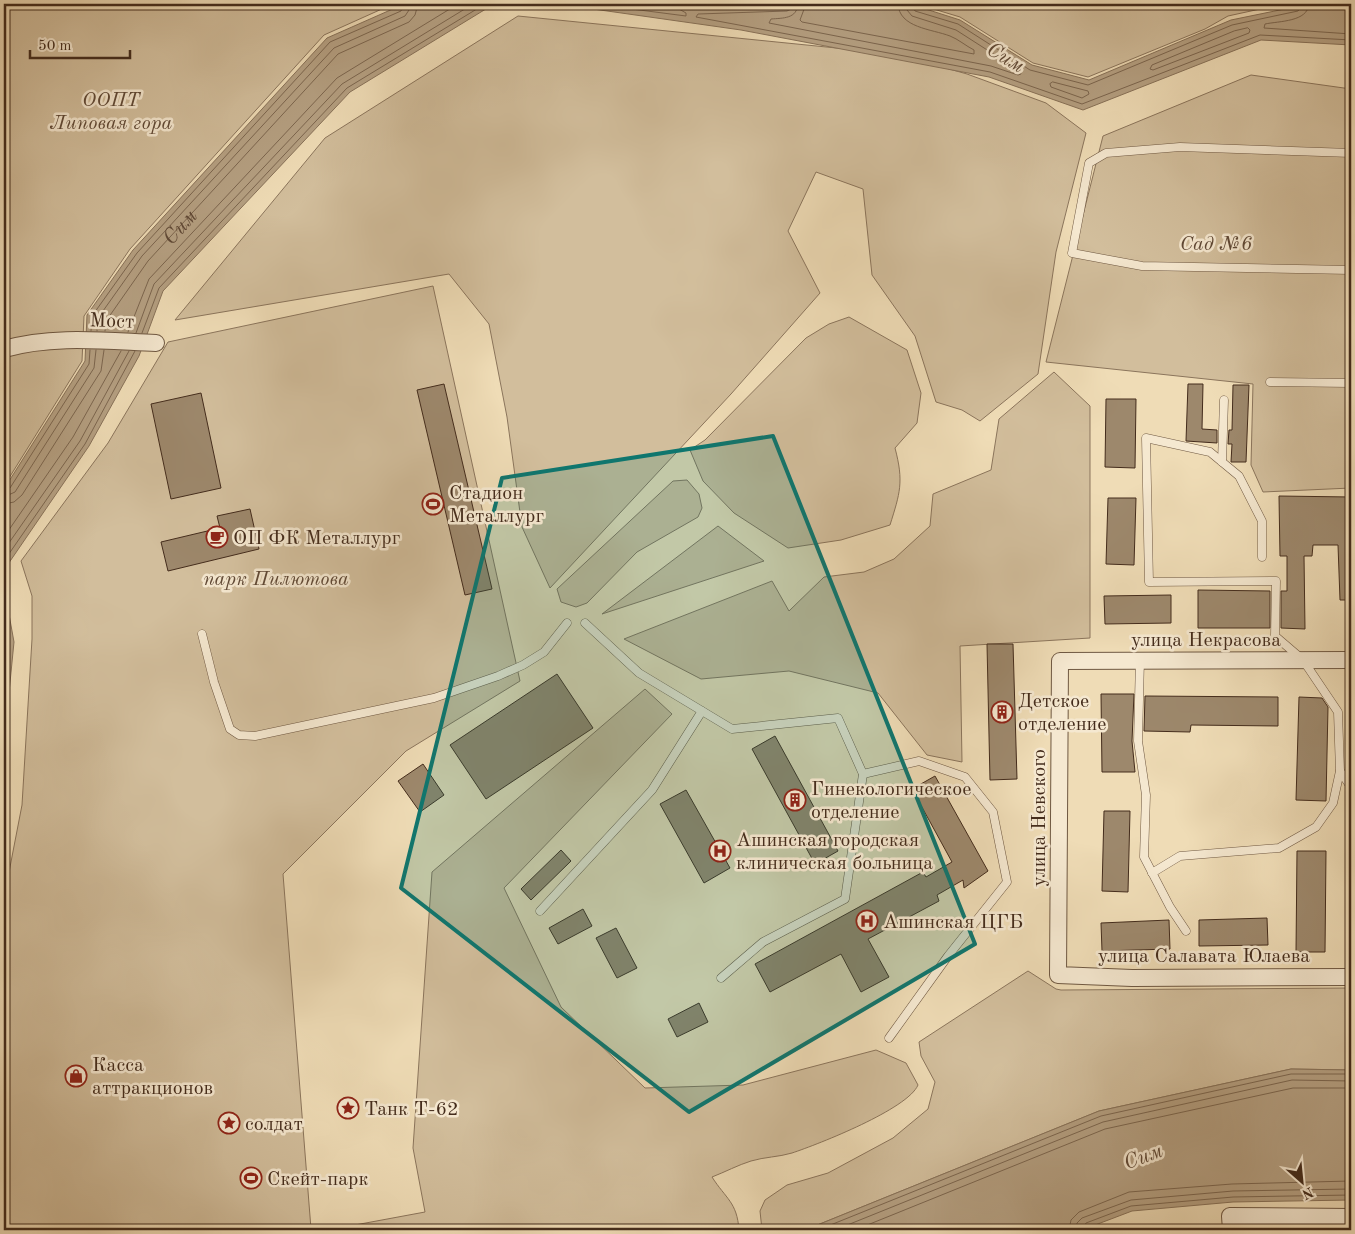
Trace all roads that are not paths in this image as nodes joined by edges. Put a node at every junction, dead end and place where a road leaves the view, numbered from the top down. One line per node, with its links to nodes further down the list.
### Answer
1 (1351, 153): 2 (lane)
2 (1351, 270)
3 (156, 343): 4 (street, Мост)
4 (4, 349)
5 (1270, 382): 6 (lane)
6 (1351, 383)
7 (1224, 400): 8 (lane)
8 (1222, 462): 9 (lane); 14 (lane)
9 (1262, 557)
10 (567, 623): 12 (lane)
11 (585, 623): 17 (lane)
12 (202, 634)
13 (1140, 659): 14 (street, улица Некрасова); 16 (street, улица Некрасова); 21 (lane)
14 (1303, 660): 15 (street, улица Некрасова); 18 (lane)
15 (1351, 660)
16 (1060, 661): 24 (street, улица Невского)
17 (702, 711): 19 (lane); 22 (lane)
18 (1340, 771): 20 (lane); 21 (lane)
19 (863, 774): 26 (lane); 27 (lane)
20 (1351, 786)
21 (1152, 873): 23 (lane)
22 (540, 911)
23 (1186, 931)
24 (1058, 975): 25 (street, улица Салавата Юлаева)
25 (1351, 976)
26 (721, 978)
27 (889, 1038)
28 (1351, 1217): 29 (street)
29 (1231, 1230)

